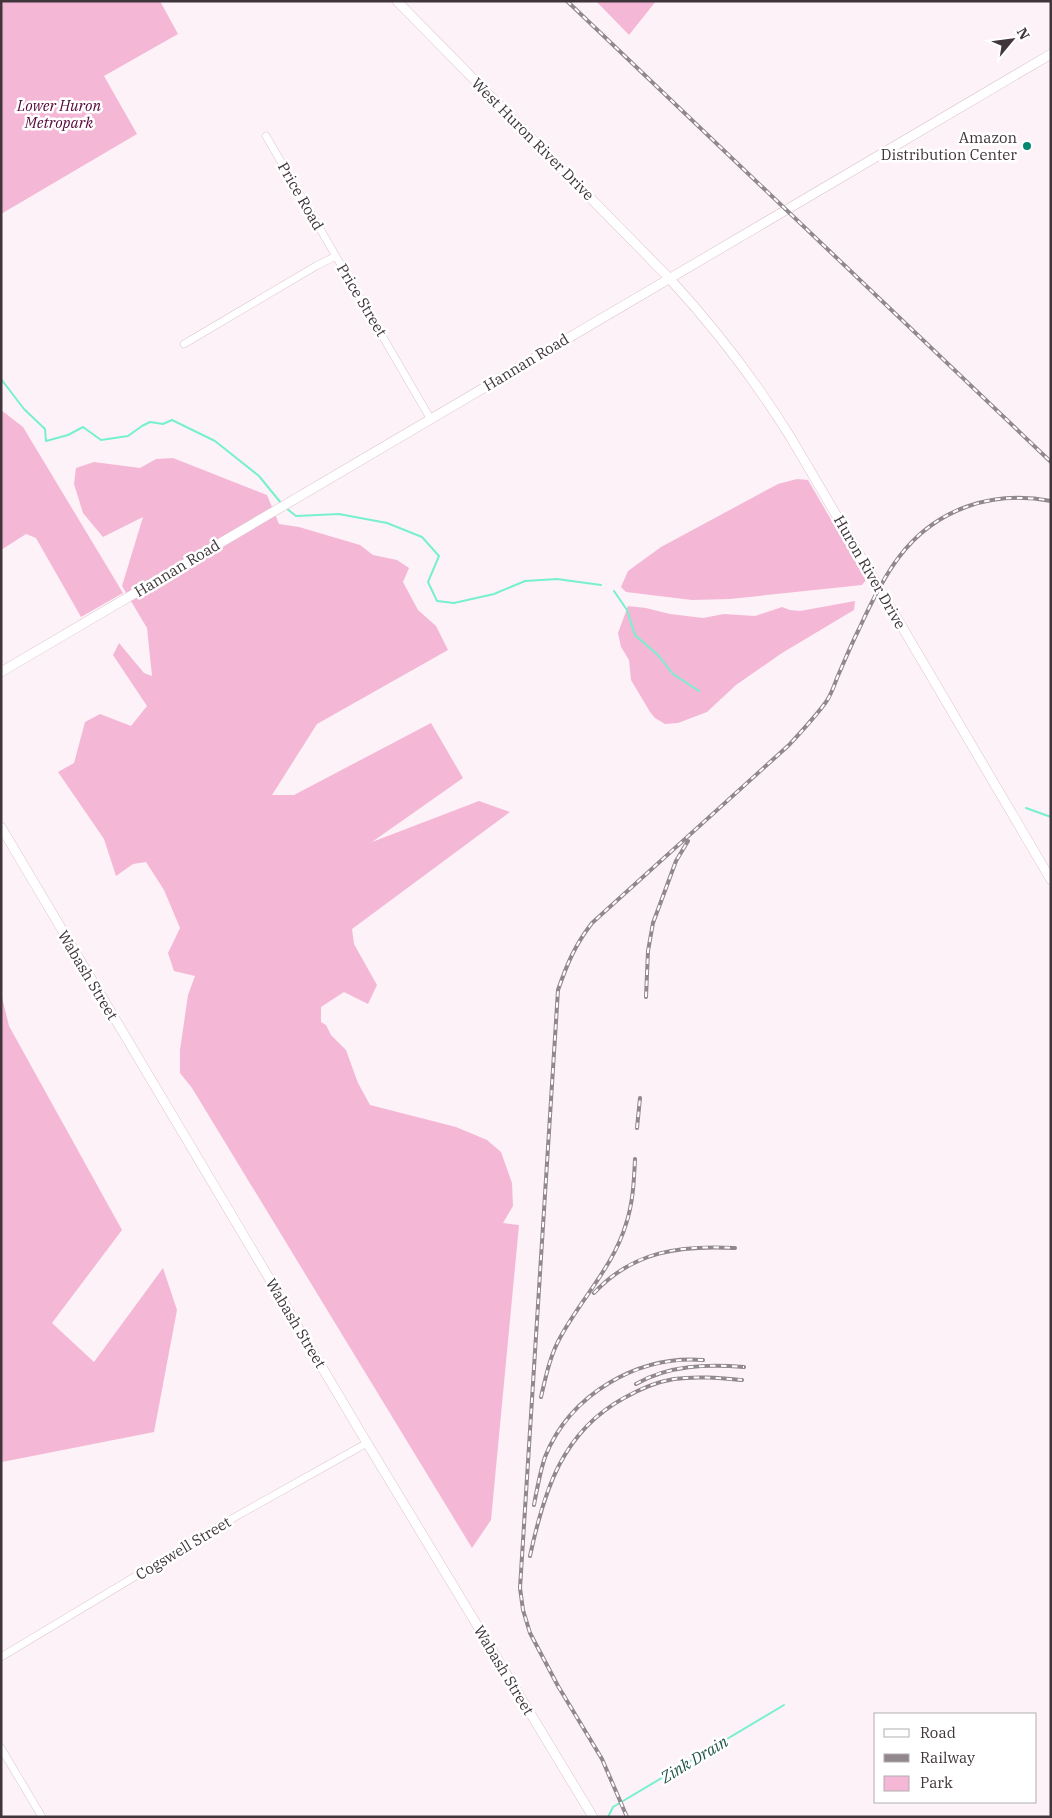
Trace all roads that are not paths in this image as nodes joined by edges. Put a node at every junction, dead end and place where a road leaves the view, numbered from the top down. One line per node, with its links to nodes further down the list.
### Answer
1 (397, 1): 5 (street, West Huron River Drive)
2 (1051, 54): 5 (street, Hannan Road)
3 (266, 136): 4 (street, Price Road)
4 (336, 256): 6 (street, Price Street); 7 (street, Price Street)
5 (669, 278): 7 (street, Hannan Road); 10 (street, Huron River Drive)
6 (184, 344)
7 (430, 418): 8 (street, Hannan Road)
8 (1, 672)
9 (1, 827): 11 (street, Wabash Street)
10 (1051, 880)
11 (367, 1443): 12 (street, Cogswell Street); 15 (street, Wabash Street)
12 (1, 1657)
13 (1, 1748): 14 (street)
14 (42, 1817)
15 (593, 1817)

